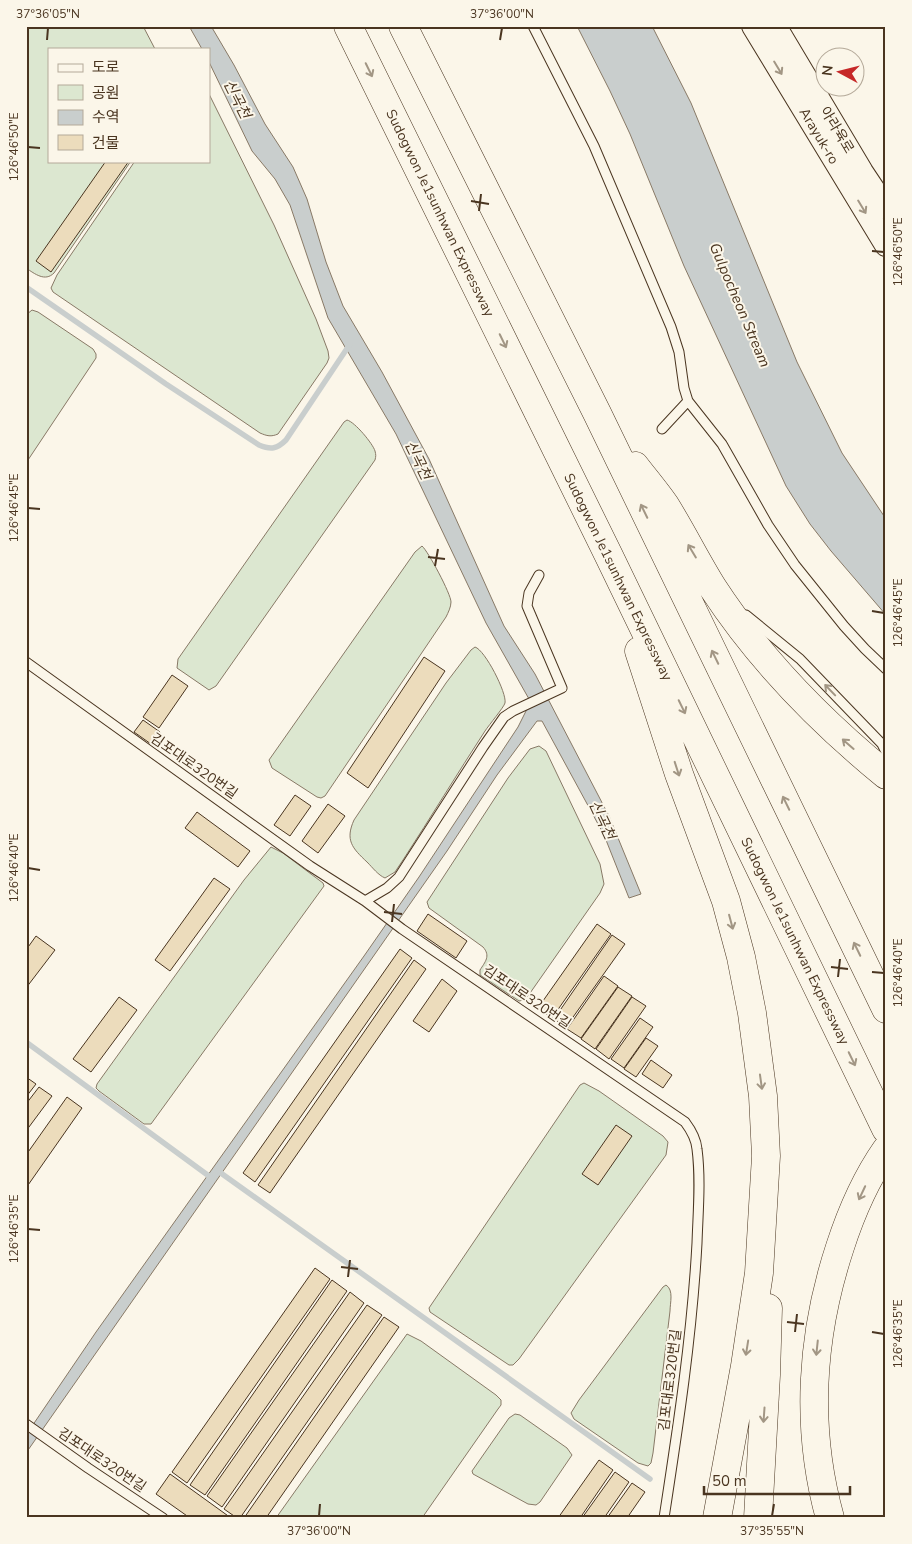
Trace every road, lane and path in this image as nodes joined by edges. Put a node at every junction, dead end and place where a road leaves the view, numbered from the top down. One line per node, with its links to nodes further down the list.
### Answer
1 (348, 26): 11 (highway, Sudogwon Je1sunhwan Expressway, one-way to 11)
2 (403, 26): 9 (highway)
3 (533, 26): 8 (lane)
4 (753, 26): 7 (street, Arayuk-ro, one-way to 7)
5 (775, 26): 6 (street, 아라육로)
6 (886, 208)
7 (886, 245)
8 (688, 401): 10 (lane); 15 (lane)
9 (596, 414): 13 (highway, one-way to 9); 19 (highway, one-way to 9)
10 (662, 429)
11 (609, 556): 20 (highway, Sudogwon Je1sunhwan Expressway, one-way to 20); 22 (highway, one-way to 22)
12 (540, 575): 18 (lane)
13 (714, 588): 16 (lane, one-way to 13); 17 (highway, one-way to 13)
14 (26, 662): 18 (lane, 김포대로320번길)
15 (886, 669)
16 (886, 752)
17 (886, 775)
18 (365, 901): 25 (lane, 김포대로320번길)
19 (886, 1009)
20 (881, 1118)
21 (886, 1150): 28 (highway, one-way to 28)
22 (766, 1156): 26 (highway, one-way to 26); 27 (highway, one-way to 27)
23 (27, 1424): 24 (lane, 김포대로320번길)
24 (163, 1518)
25 (664, 1518)
26 (717, 1518)
27 (758, 1518)
28 (830, 1518)

